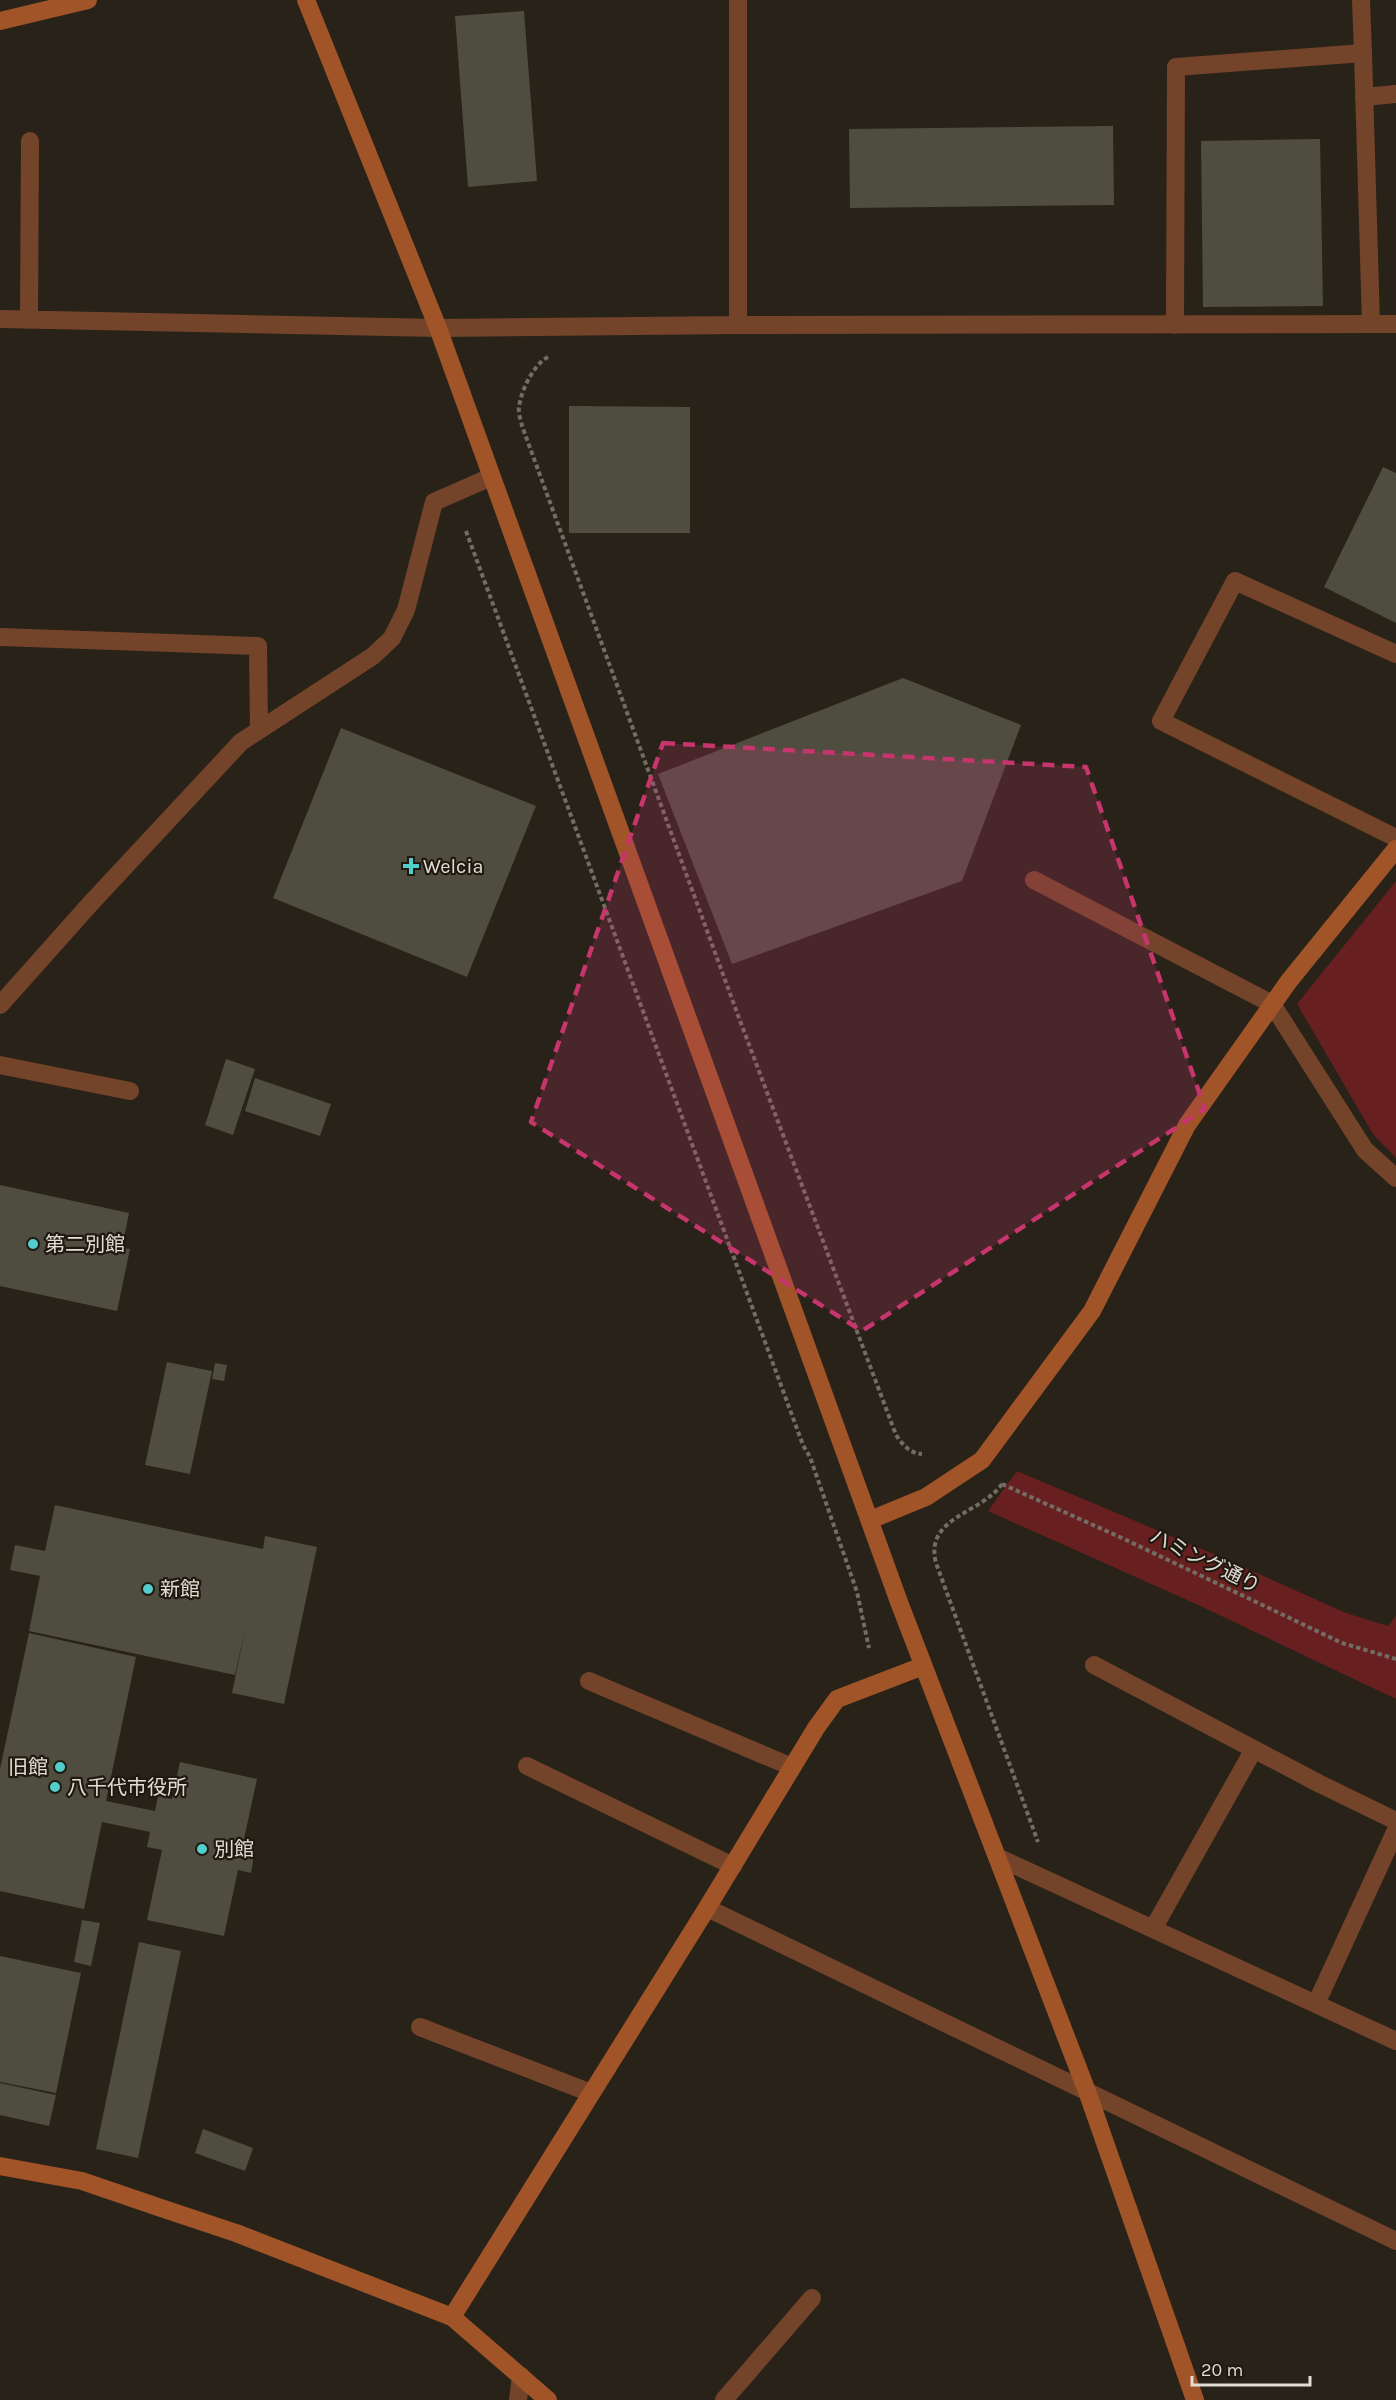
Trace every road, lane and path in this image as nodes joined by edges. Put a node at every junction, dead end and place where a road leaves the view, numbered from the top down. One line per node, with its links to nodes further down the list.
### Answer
1 (88, 0): 5 (street)
2 (306, 0): 16 (street)
3 (738, 0): 14 (street)
4 (1361, 0): 6 (street)
5 (0, 21)
6 (1363, 53): 8 (street); 15 (street)
7 (1396, 94): 8 (street)
8 (1364, 97): 12 (street)
9 (30, 141): 11 (street)
10 (0, 319): 11 (street)
11 (29, 320): 16 (street)
12 (1371, 324): 13 (street); 15 (street)
13 (1396, 324)
14 (738, 325): 15 (street); 16 (street)
15 (1175, 325)
16 (438, 328): 18 (street)
17 (551, 356): 31 (path)
18 (491, 477): 22 (street); 34 (street)
19 (466, 531): 35 (path)
20 (0, 637): 22 (street)
21 (1396, 654): 23 (street)
22 (259, 730): 27 (street)
23 (1396, 838)
24 (1396, 849): 26 (street)
25 (1034, 880): 26 (street)
26 (1272, 1004): 30 (street); 34 (street)
27 (0, 1005)
28 (0, 1065): 29 (street)
29 (130, 1091)
30 (1396, 1178)
31 (922, 1454)
32 (1006, 1479): 33 (path)
33 (1002, 1484): 36 (path, ハミング通り); 45 (path)
34 (870, 1520): 38 (street)
35 (868, 1648)
36 (1396, 1659)
37 (1094, 1665): 40 (street)
38 (923, 1666): 42 (street); 46 (street)
39 (589, 1681): 42 (street)
40 (1254, 1749): 43 (street); 49 (street)
41 (527, 1766): 47 (street)
42 (792, 1767): 47 (street)
43 (1396, 1821)
44 (1396, 1830): 50 (street)
45 (1038, 1842)
46 (997, 1857): 49 (street); 54 (street)
47 (733, 1866): 48 (street)
48 (707, 1908): 53 (street); 54 (street)
49 (1153, 1929): 50 (street)
50 (1316, 2004): 52 (street)
51 (420, 2027): 53 (street)
52 (1396, 2041)
53 (591, 2093): 58 (street)
54 (1088, 2094): 56 (street); 63 (street)
55 (0, 2166): 58 (street)
56 (1396, 2241)
57 (812, 2298): 62 (street)
58 (452, 2317): 59 (street)
59 (521, 2376): 60 (street); 61 (street)
60 (518, 2400)
61 (548, 2400)
62 (724, 2400)
63 (1195, 2400)

